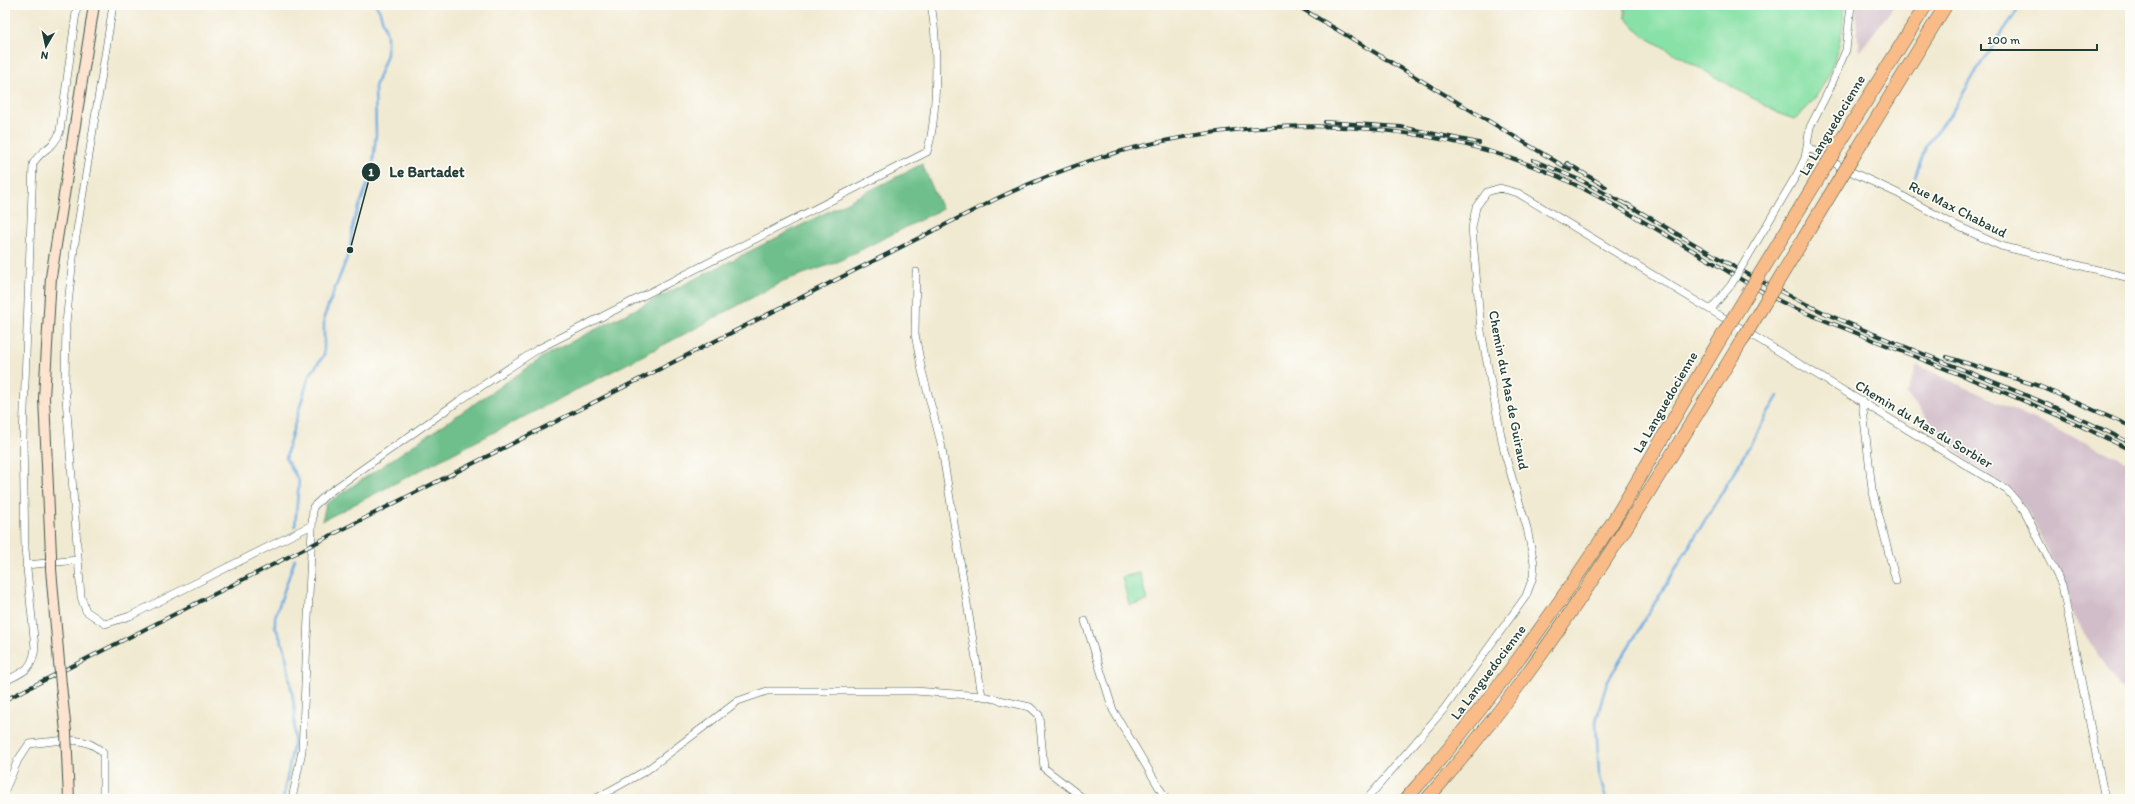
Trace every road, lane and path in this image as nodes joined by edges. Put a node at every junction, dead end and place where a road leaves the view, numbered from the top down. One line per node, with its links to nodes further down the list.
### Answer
1 (77, 5): 15 (street)
2 (94, 5): 22 (main road, bridge)
3 (113, 5): 14 (street)
4 (931, 5): 13 (street)
5 (1851, 5): 8 (street)
6 (1926, 5): 29 (highway, La Languedocienne, bridge)
7 (1946, 5): 30 (highway, bridge)
8 (1807, 146): 10 (street, Rue Max Chabaud); 11 (street, bridge)
9 (916, 272): 19 (street)
10 (2130, 278)
11 (1710, 309): 12 (street, Chemin du Mas du Sorbier); 28 (street, Chemin du Mas de Guiraud)
12 (1862, 401): 16 (street); 31 (street, Chemin du Mas du Sorbier)
13 (312, 525): 14 (street); 24 (street)
14 (78, 560): 15 (street)
15 (26, 564): 18 (street)
16 (1896, 581)
17 (1085, 621): 27 (street)
18 (5, 681)
19 (982, 696): 25 (street); 26 (street)
20 (5, 790): 23 (street)
21 (2130, 798): 32 (street)
22 (68, 799)
23 (102, 799)
24 (292, 799)
25 (595, 799)
26 (1084, 799)
27 (1166, 799)
28 (1367, 799)
29 (1406, 799)
30 (1427, 799)
31 (2105, 799)
32 (2124, 799)

